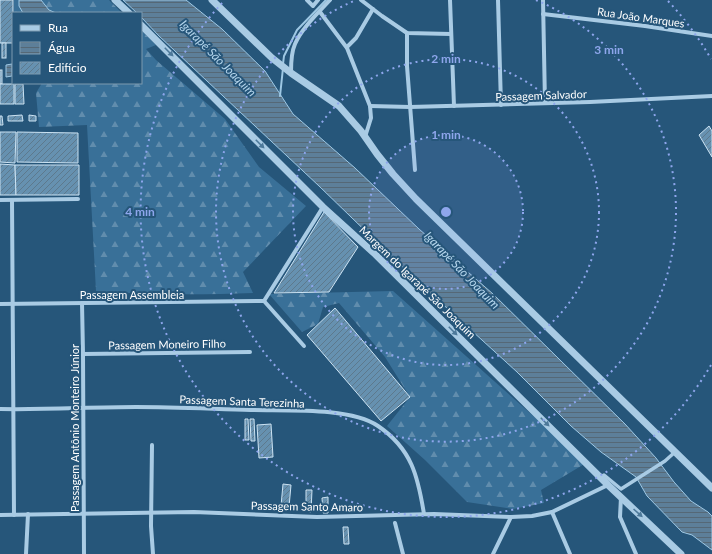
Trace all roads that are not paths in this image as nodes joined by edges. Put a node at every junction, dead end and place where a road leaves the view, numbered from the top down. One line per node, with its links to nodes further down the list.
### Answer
1 (115, 0): 11 (street)
2 (212, 0): 19 (street)
3 (307, 0): 4 (street)
4 (318, 0)
5 (330, 0): 12 (street)
6 (361, 0): 10 (street)
7 (450, 0): 16 (street)
8 (498, 0): 22 (street)
9 (543, 0): 13 (street)
10 (373, 9): 15 (street); 18 (street)
11 (128, 12)
12 (320, 12): 18 (street); 19 (street)
13 (543, 14): 17 (street, Rua João Marques); 21 (street)
14 (142, 26): 31 (street, Margem do Igarapé São Joaquim, one-way to 31)
15 (407, 33): 16 (street); 25 (street)
16 (451, 34): 24 (street)
17 (712, 36)
18 (347, 47): 23 (street)
19 (291, 73): 26 (street)
20 (712, 96): 21 (street, Passagem Salvador)
21 (545, 103): 22 (street, Passagem Salvador)
22 (501, 105): 24 (street, Passagem Salvador)
23 (370, 106): 25 (street, Passagem Salvador); 26 (street)
24 (454, 106): 25 (street, Passagem Salvador)
25 (410, 107): 27 (street)
26 (365, 136): 43 (street)
27 (415, 170)
28 (78, 199): 30 (street)
29 (0, 200): 30 (street)
30 (12, 200): 35 (street)
31 (323, 207): 32 (street); 44 (street, Margem do Igarapé São Joaquim, one-way to 44)
32 (264, 301): 33 (street, Passagem Assembleia); 36 (street)
33 (82, 303): 35 (street, Passagem Assembleia); 38 (street, Passagem Antônio Monteiro Júnior)
34 (0, 304): 35 (street, Passagem Assembleia)
35 (12, 304): 41 (street)
36 (304, 346)
37 (250, 352): 38 (street, Passagem Moneiro Filho)
38 (83, 354): 40 (street, Passagem Antônio Monteiro Júnior)
39 (0, 409): 41 (street, Passagem Santa Terezinha)
40 (83, 409): 41 (street, Passagem Santa Terezinha); 51 (street, Passagem Antônio Monteiro Júnior); 52 (street, Passagem Santa Terezinha)
41 (13, 410): 54 (street)
42 (152, 445): 49 (street)
43 (675, 452): 44 (street); 46 (street)
44 (600, 477): 45 (street, Margem do Igarapé São Joaquim)
45 (608, 485): 47 (street, Margem do Igarapé São Joaquim); 48 (street, Passagem Santo Amaro)
46 (712, 488)
47 (621, 496): 63 (street); 64 (street, Margem do Igarapé São Joaquim, one-way to 64)
48 (552, 512): 55 (street, Passagem Santo Amaro); 62 (street)
49 (151, 513): 51 (street, Passagem Santo Amaro); 52 (street, Passagem Santo Amaro); 59 (street)
50 (28, 514): 51 (street, Passagem Santo Amaro); 54 (street, Passagem Santo Amaro); 57 (street)
51 (83, 514): 58 (street, Passagem Antônio Monteiro Júnior)
52 (424, 514): 55 (street, Passagem Santo Amaro)
53 (0, 515): 54 (street, Passagem Santo Amaro)
54 (14, 515)
55 (511, 517): 61 (street)
56 (395, 522): 60 (street)
57 (26, 554)
58 (84, 554)
59 (153, 554)
60 (403, 554)
61 (493, 554)
62 (570, 554)
63 (636, 554)
64 (681, 554)

